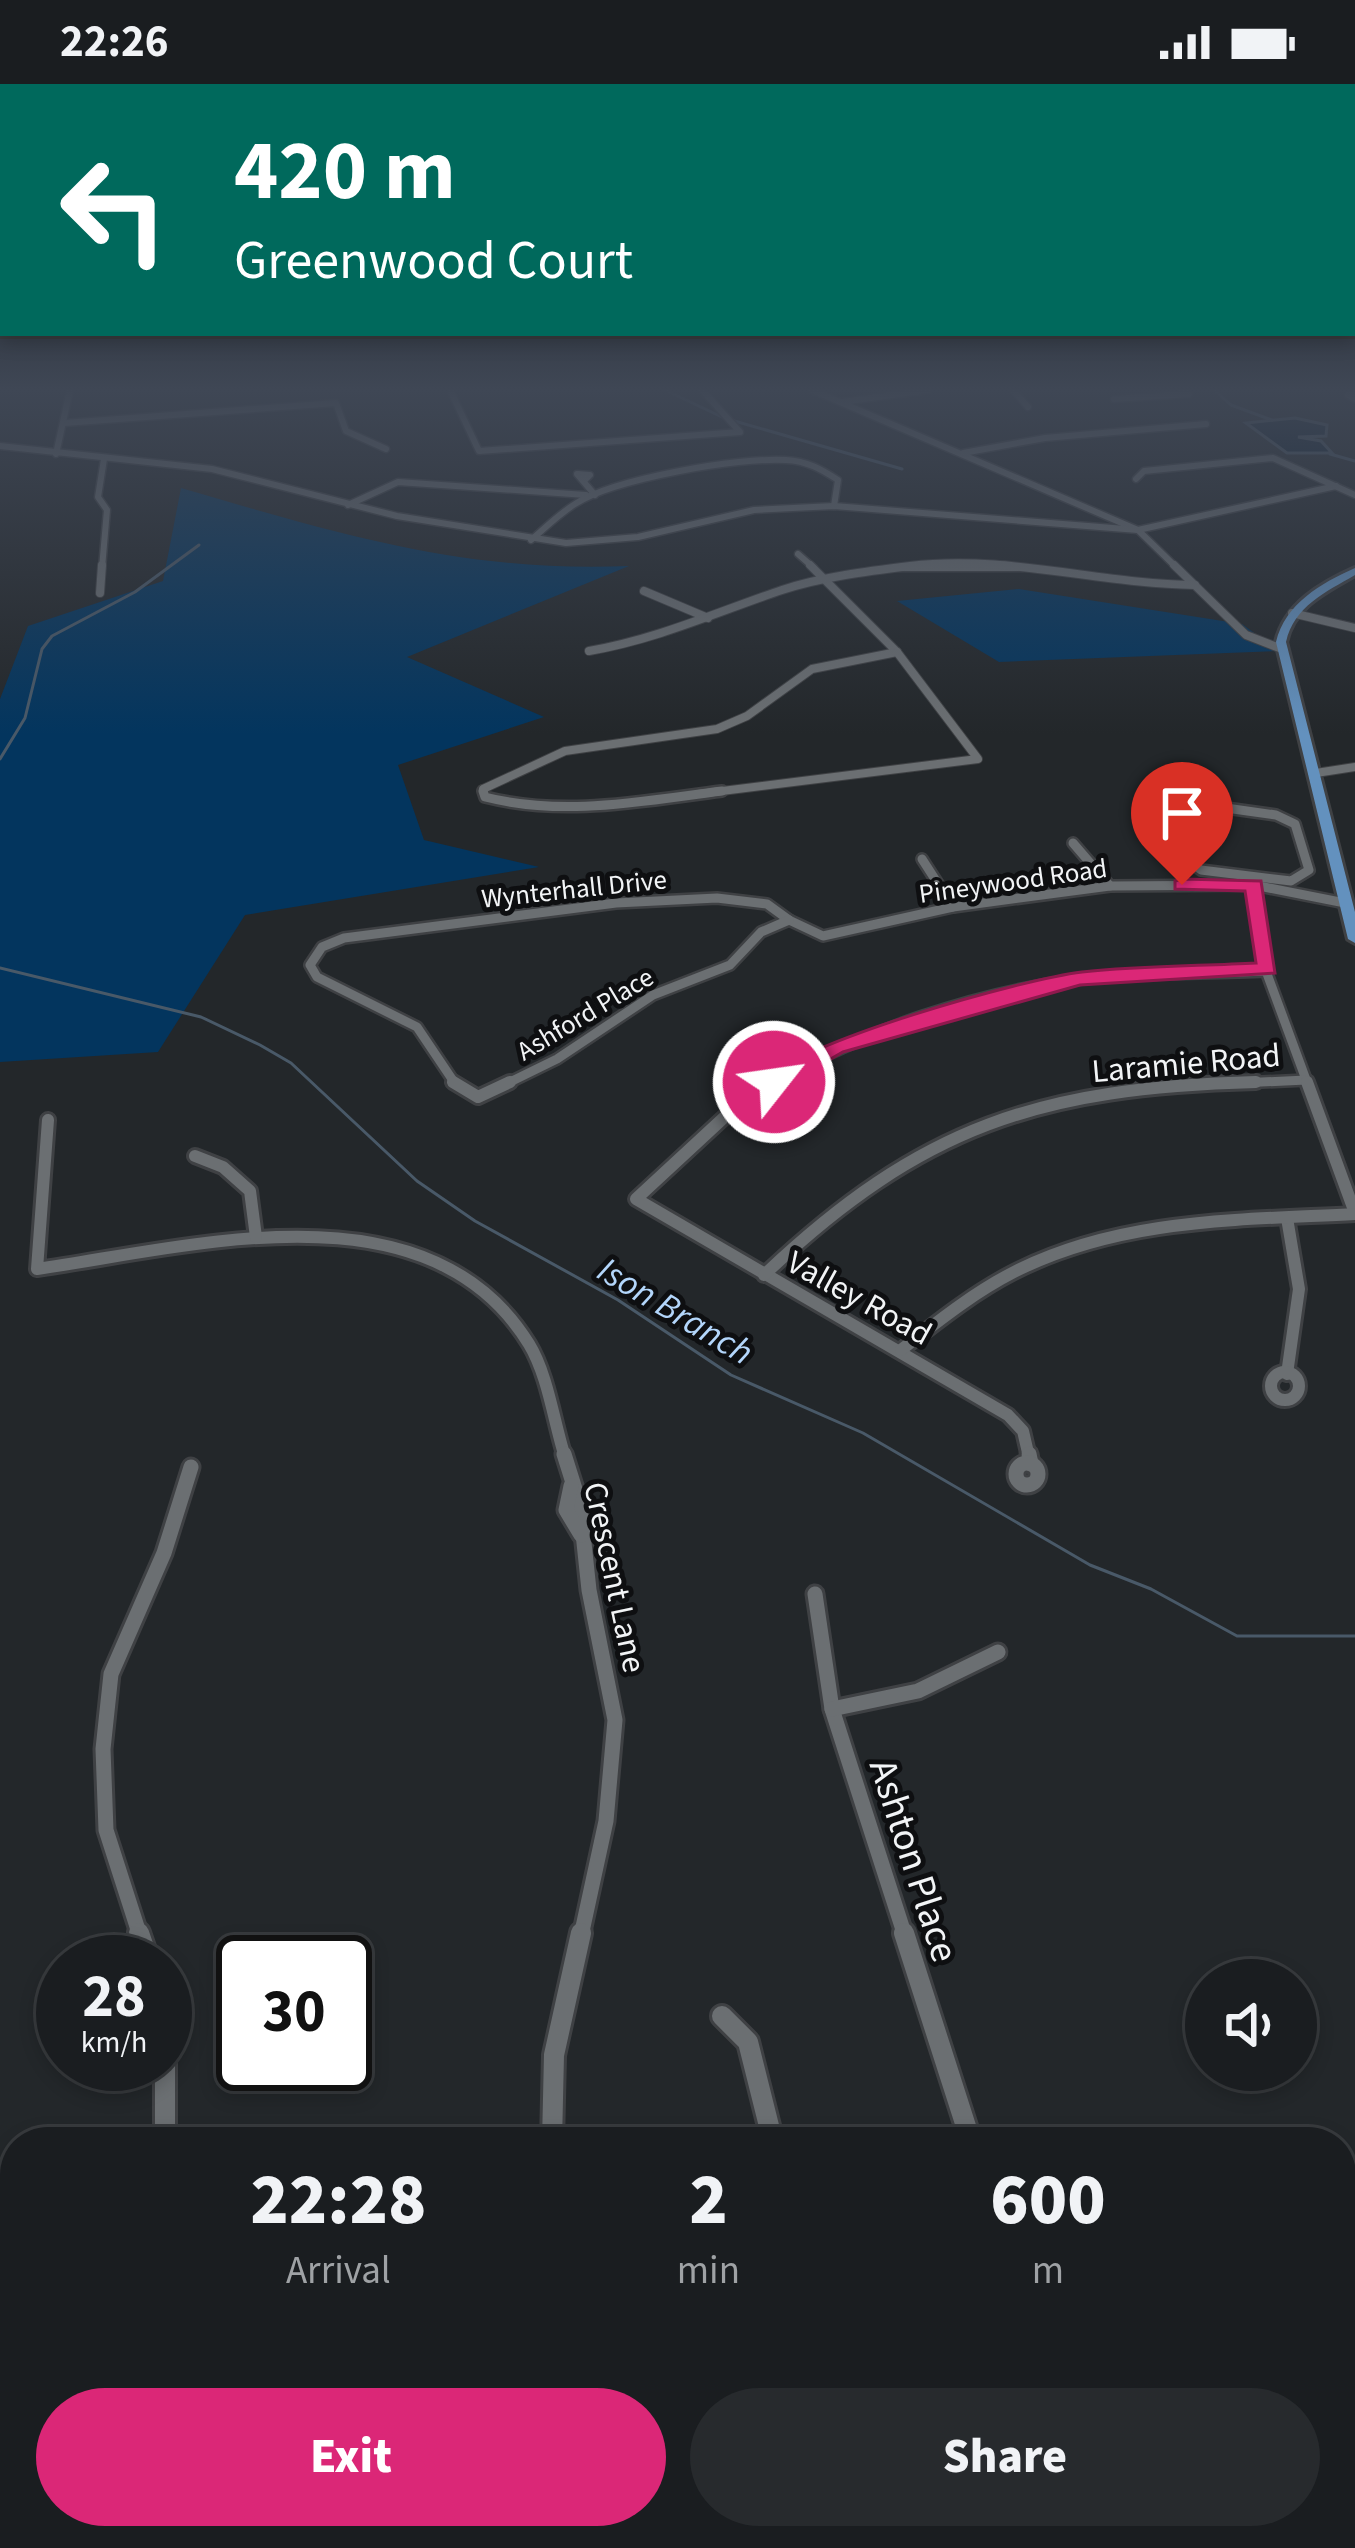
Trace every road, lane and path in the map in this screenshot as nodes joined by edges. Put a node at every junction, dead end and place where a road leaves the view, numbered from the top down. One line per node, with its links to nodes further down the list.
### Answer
1 (104, 505): 15 (street)
2 (344, 505): 6 (street)
3 (573, 505): 9 (street)
4 (1081, 505): 8 (street)
5 (1251, 505): 8 (street)
6 (347, 506): 9 (street)
7 (835, 506): 8 (street); 9 (street)
8 (1138, 530): 13 (street)
9 (531, 540)
10 (798, 554): 12 (street)
11 (1355, 571): 16 (main road)
12 (830, 579): 13 (street); 17 (street); 21 (street)
13 (1196, 585): 19 (street)
14 (644, 591): 17 (street)
15 (100, 593)
16 (1292, 614): 18 (street); 19 (main road)
17 (708, 618): 20 (street)
18 (1355, 628)
19 (1282, 649): 23 (main road)
20 (589, 652)
21 (898, 652): 21 (street)
22 (1355, 767): 23 (street)
23 (1316, 773): 25 (main road)
24 (1304, 830): 24 (street); 25 (street)
25 (1330, 834): 31 (main road)
26 (1073, 842): 29 (street)
27 (922, 860): 32 (street)
28 (1254, 885): 29 (street, Pineywood Road); 31 (street, Pineywood Road); 36 (street)
29 (1110, 886): 32 (street, Pineywood Road)
30 (698, 898): 33 (street, Pineywood Road); 34 (street, Wynterhall Drive)
31 (1345, 903): 35 (main road)
32 (953, 907): 33 (street, Pineywood Road)
33 (790, 919): 34 (street, Ashford Place)
34 (454, 923)
35 (1355, 939)
36 (1265, 971): 37 (street); 43 (street, Valley Road)
37 (1306, 1080): 40 (street); 43 (street, Laramie Road)
38 (48, 1120): 42 (street, Crescent Lane)
39 (195, 1156): 42 (street)
40 (1355, 1214): 41 (street)
41 (1287, 1218): 44 (street); 45 (street)
42 (256, 1237): 55 (street, Crescent Lane)
43 (764, 1275): 44 (street, Valley Road)
44 (901, 1350): 46 (street, Valley Road)
45 (1287, 1374)
46 (1031, 1464)
47 (190, 1466): 51 (street)
48 (815, 1594): 50 (street, Ashton Place)
49 (998, 1652): 50 (street)
50 (832, 1709): 57 (street, Ashton Place)
51 (140, 1935)
52 (722, 2016): 56 (street)
53 (165, 2091): 54 (street)
54 (165, 2127)
55 (552, 2127)
56 (769, 2127)
57 (966, 2127)

